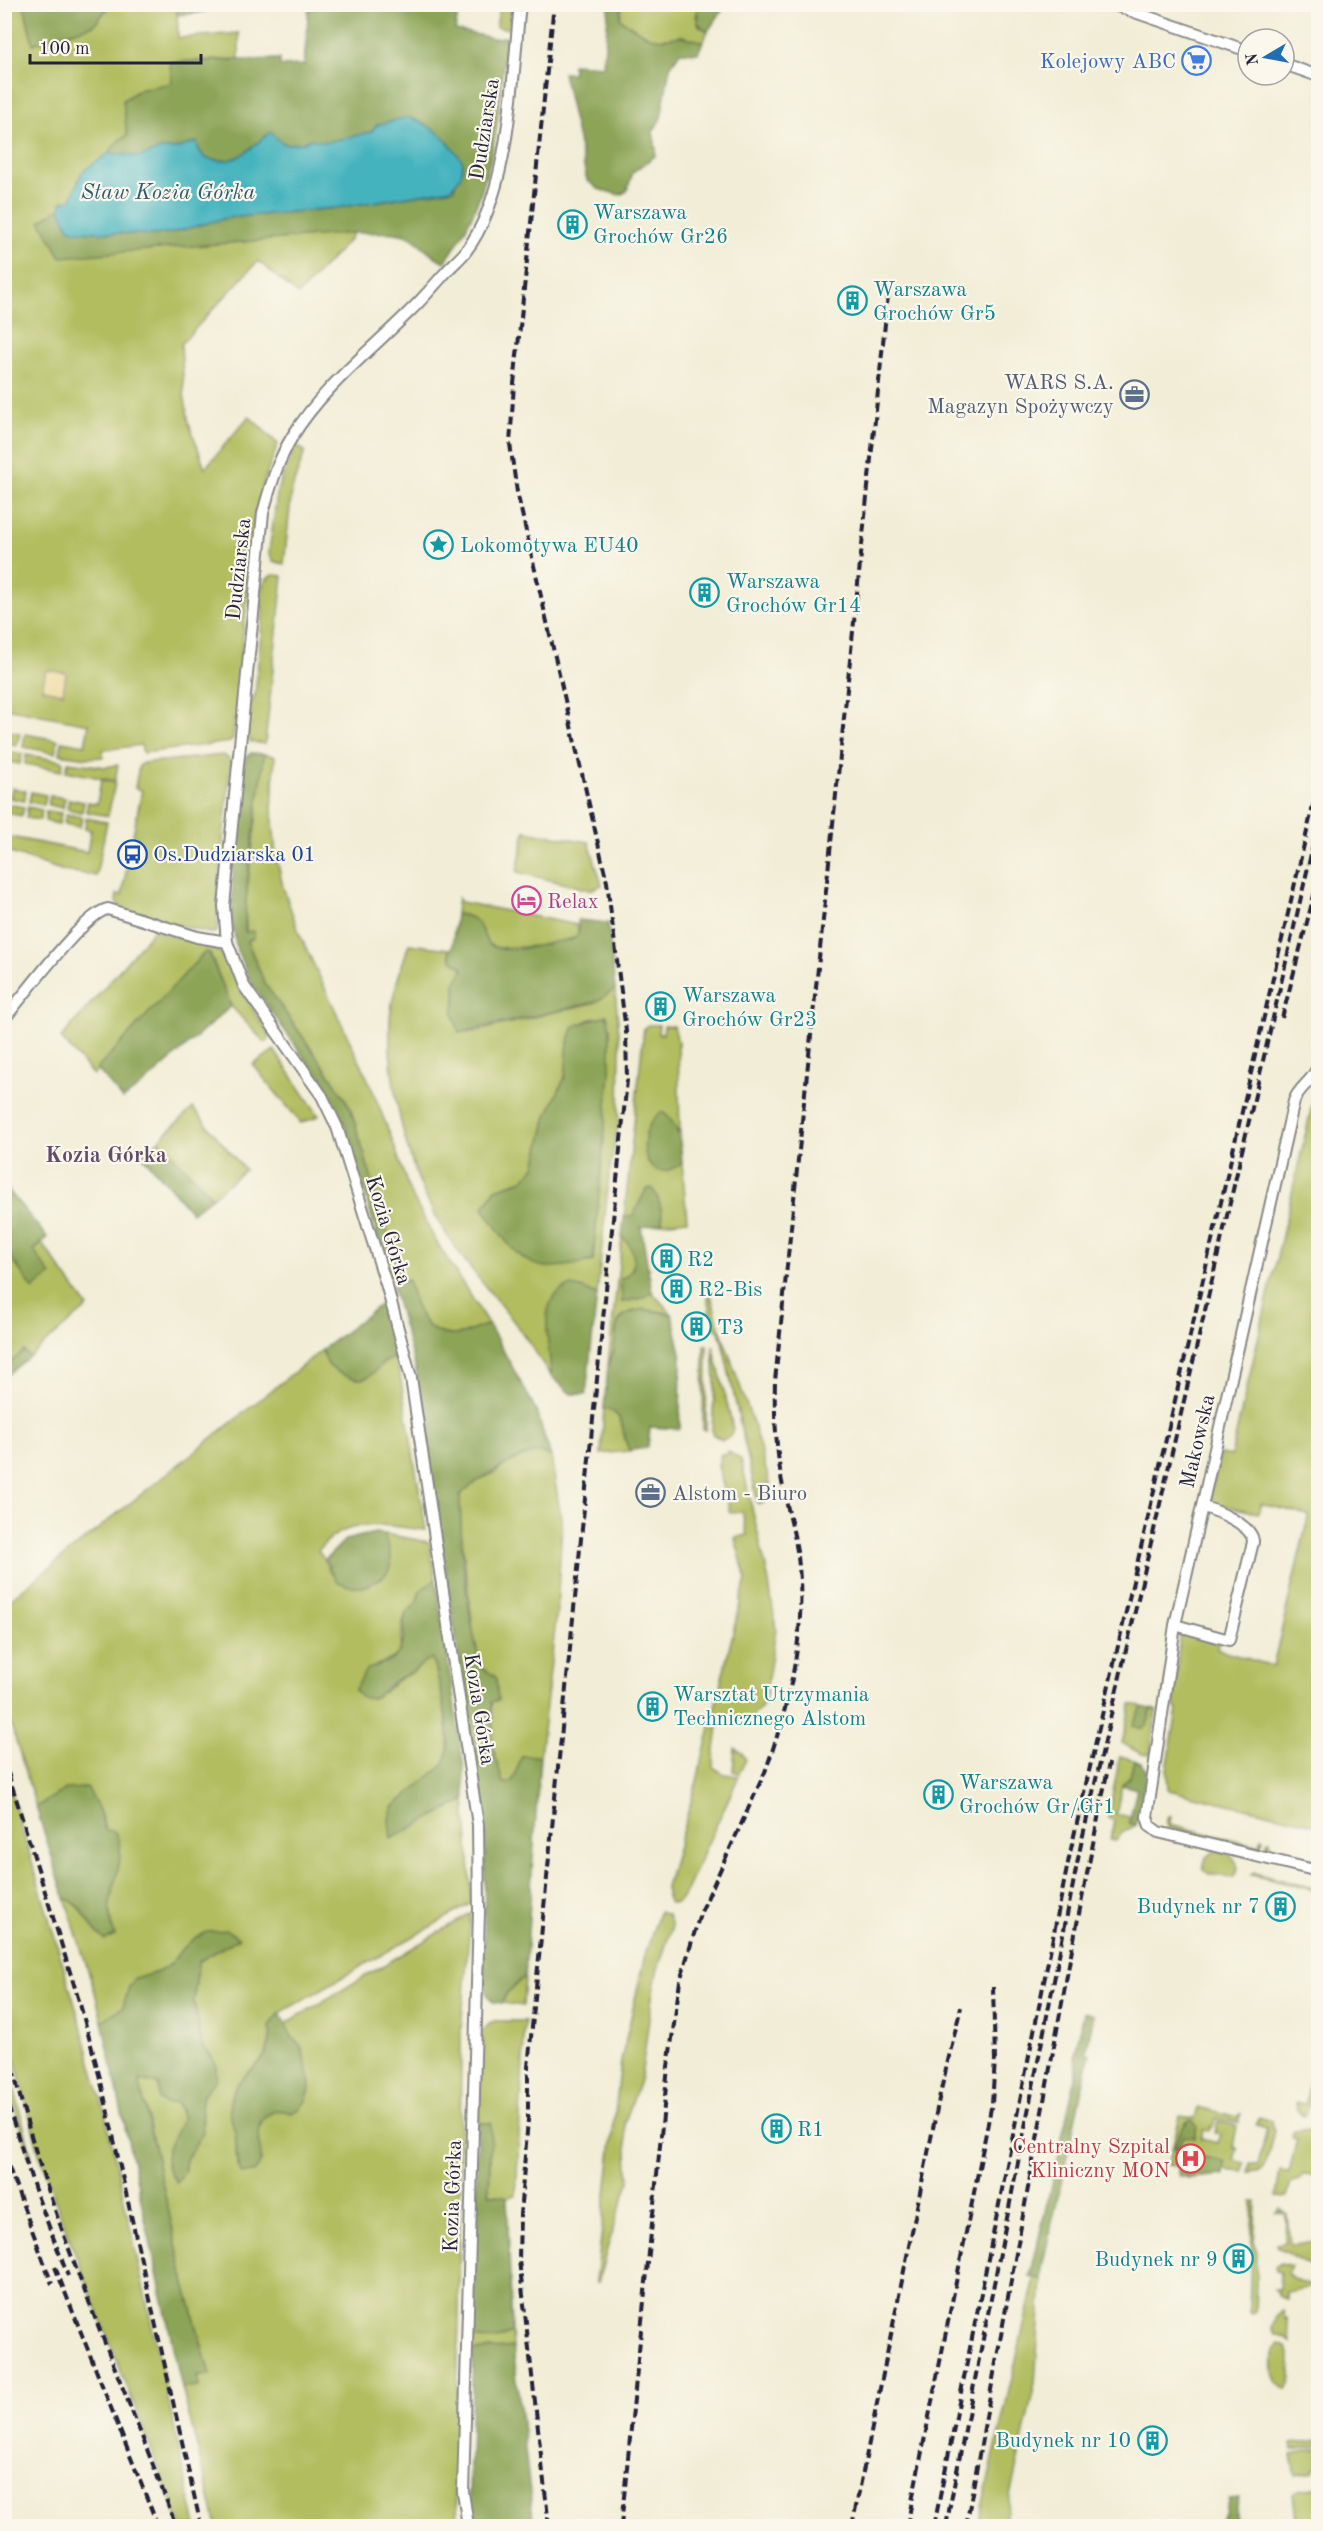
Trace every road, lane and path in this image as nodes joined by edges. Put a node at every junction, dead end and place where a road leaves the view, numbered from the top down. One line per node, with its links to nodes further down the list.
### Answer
1 (520, 4): 6 (street, Dudziarska)
2 (1111, 4): 3 (street)
3 (1236, 47)
4 (1296, 68): 5 (street)
5 (1318, 76)
6 (227, 942): 7 (street); 12 (street, Kozia Górka)
7 (4, 1019)
8 (1318, 1066): 9 (street, Makowska)
9 (1202, 1507): 10 (street, Makowska); 10 (street)
10 (1175, 1625): 11 (street, Makowska)
11 (1318, 1871)
12 (468, 2526)

